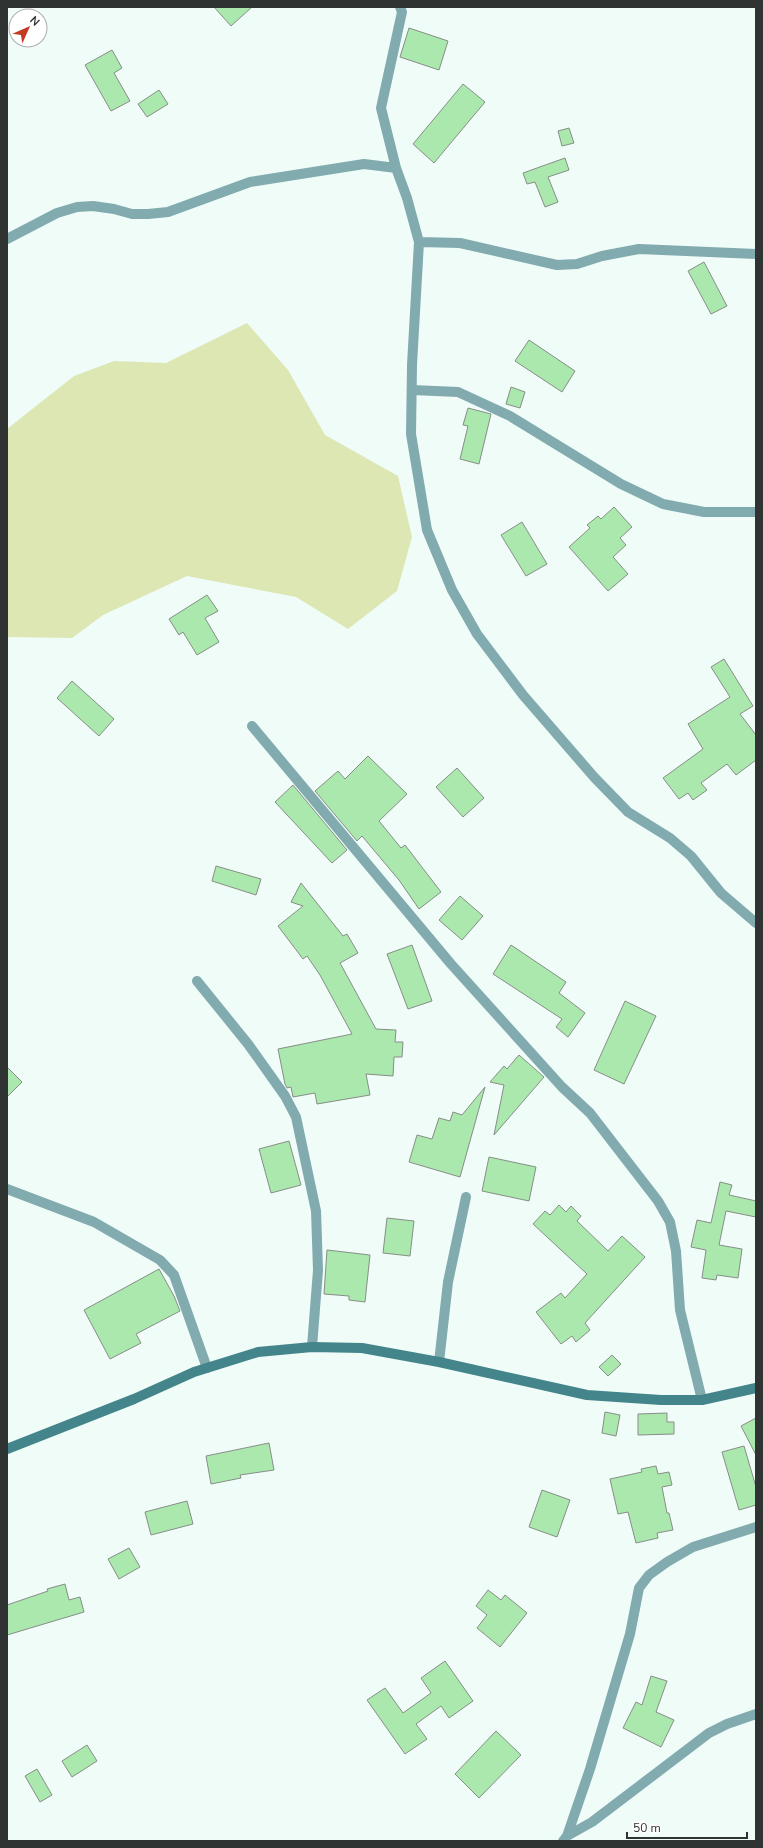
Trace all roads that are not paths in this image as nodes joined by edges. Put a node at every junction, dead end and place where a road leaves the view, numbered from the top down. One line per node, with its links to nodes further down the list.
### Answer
1 (400, 7): 2 (street)
2 (396, 168): 3 (street); 4 (street)
3 (7, 240)
4 (419, 242): 5 (street); 6 (street)
5 (756, 254)
6 (412, 390): 7 (street); 9 (street)
7 (756, 512)
8 (252, 726): 17 (street)
9 (756, 923)
10 (197, 981): 13 (street)
11 (7, 1189): 15 (street)
12 (466, 1197): 14 (street)
13 (312, 1347): 14 (main road); 15 (main road)
14 (439, 1362): 17 (main road)
15 (207, 1368): 18 (main road)
16 (756, 1388): 17 (main road)
17 (702, 1400)
18 (7, 1449)
19 (756, 1527): 21 (street)
20 (756, 1714): 21 (street)
21 (565, 1838)

